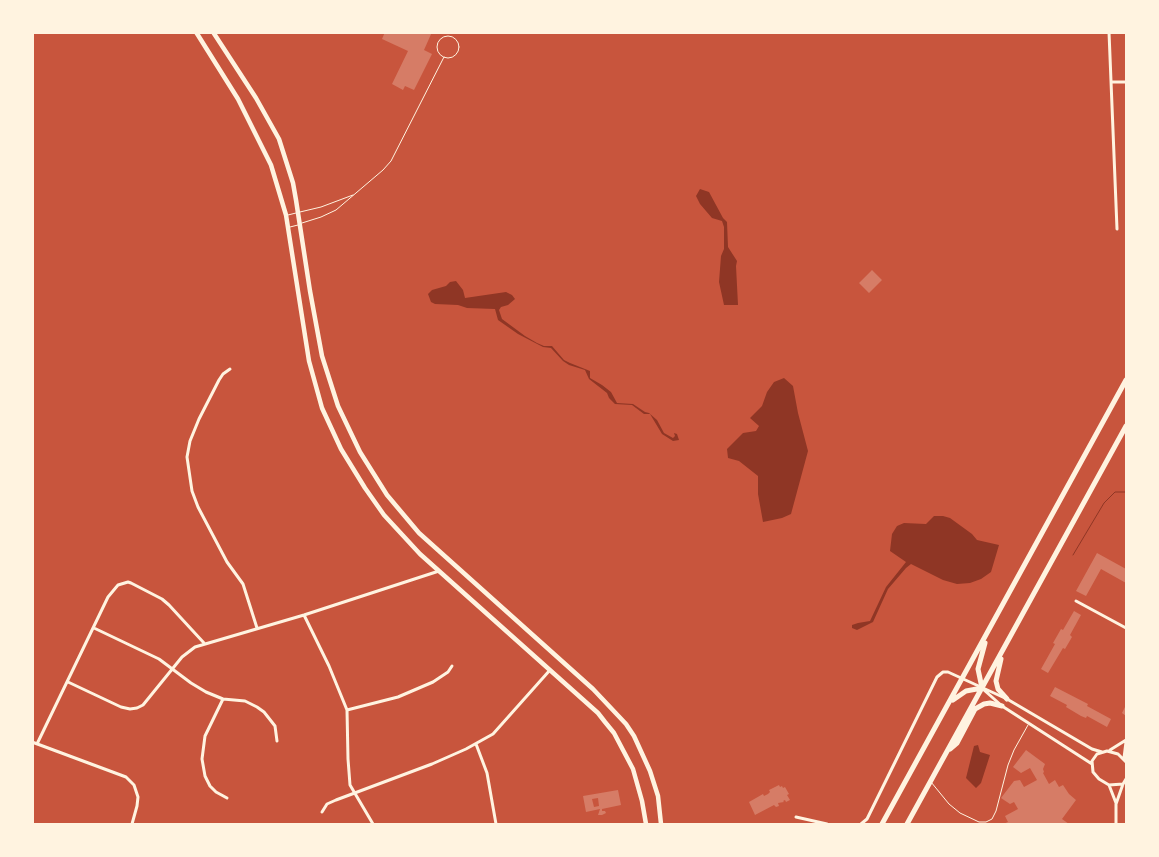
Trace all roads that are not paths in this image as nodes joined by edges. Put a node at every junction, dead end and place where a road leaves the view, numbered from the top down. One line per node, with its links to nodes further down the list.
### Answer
1 (196, 32): 9 (main road)
2 (213, 32): 8 (main road)
3 (1109, 32): 5 (street)
4 (444, 57): 4 (lane); 7 (lane)
5 (1111, 82): 6 (street); 12 (street)
6 (1126, 82)
7 (356, 194): 8 (lane); 10 (lane)
8 (298, 212): 9 (lane); 10 (main road)
9 (286, 215): 11 (main road)
10 (301, 224): 11 (lane); 60 (main road)
11 (288, 228): 16 (main road)
12 (1117, 229)
13 (230, 369): 21 (street)
14 (1126, 380): 23 (main road)
15 (1126, 426): 25 (main road)
16 (439, 571): 18 (street); 28 (main road)
17 (1076, 601): 22 (street)
18 (304, 615): 21 (street); 35 (street)
19 (1126, 623): 22 (street)
20 (94, 628): 24 (street); 27 (street); 30 (street)
21 (257, 628): 24 (street)
22 (1126, 628)
23 (988, 631): 29 (main road); 31 (main road)
24 (204, 643): 27 (street)
25 (1005, 647): 31 (main road); 33 (main road)
26 (452, 666): 35 (street)
27 (172, 668): 30 (street); 32 (street)
28 (550, 670): 41 (street); 59 (main road)
29 (964, 678): 31 (street); 36 (main road); 62 (street)
30 (68, 682): 40 (street)
31 (982, 688): 33 (street); 34 (street); 36 (main road); 42 (main road)
32 (223, 698): 39 (street); 52 (street)
33 (1008, 699): 44 (street)
34 (1002, 706): 37 (street); 42 (main road)
35 (348, 710): 51 (street)
36 (946, 711): 63 (main road)
37 (1030, 723): 46 (street); 48 (lane)
38 (1126, 740): 43 (street); 45 (street)
39 (277, 741)
40 (34, 743): 56 (street)
41 (476, 744): 51 (street); 58 (street)
42 (948, 750): 48 (main road)
43 (1107, 751): 44 (street); 45 (street)
44 (1102, 752): 46 (street)
45 (1125, 760)
46 (1092, 764): 50 (street)
47 (1126, 779): 49 (street)
48 (931, 781): 64 (main road)
49 (1123, 784): 50 (street); 53 (street)
50 (1109, 785): 53 (street)
51 (355, 792): 54 (street); 57 (street)
52 (227, 798)
53 (1116, 804): 65 (street)
54 (322, 812)
55 (796, 816): 61 (street)
56 (132, 824)
57 (373, 824)
58 (496, 824)
59 (646, 824)
60 (661, 824)
61 (827, 824)
62 (861, 824)
63 (882, 824)
64 (907, 824)
65 (1116, 824)

